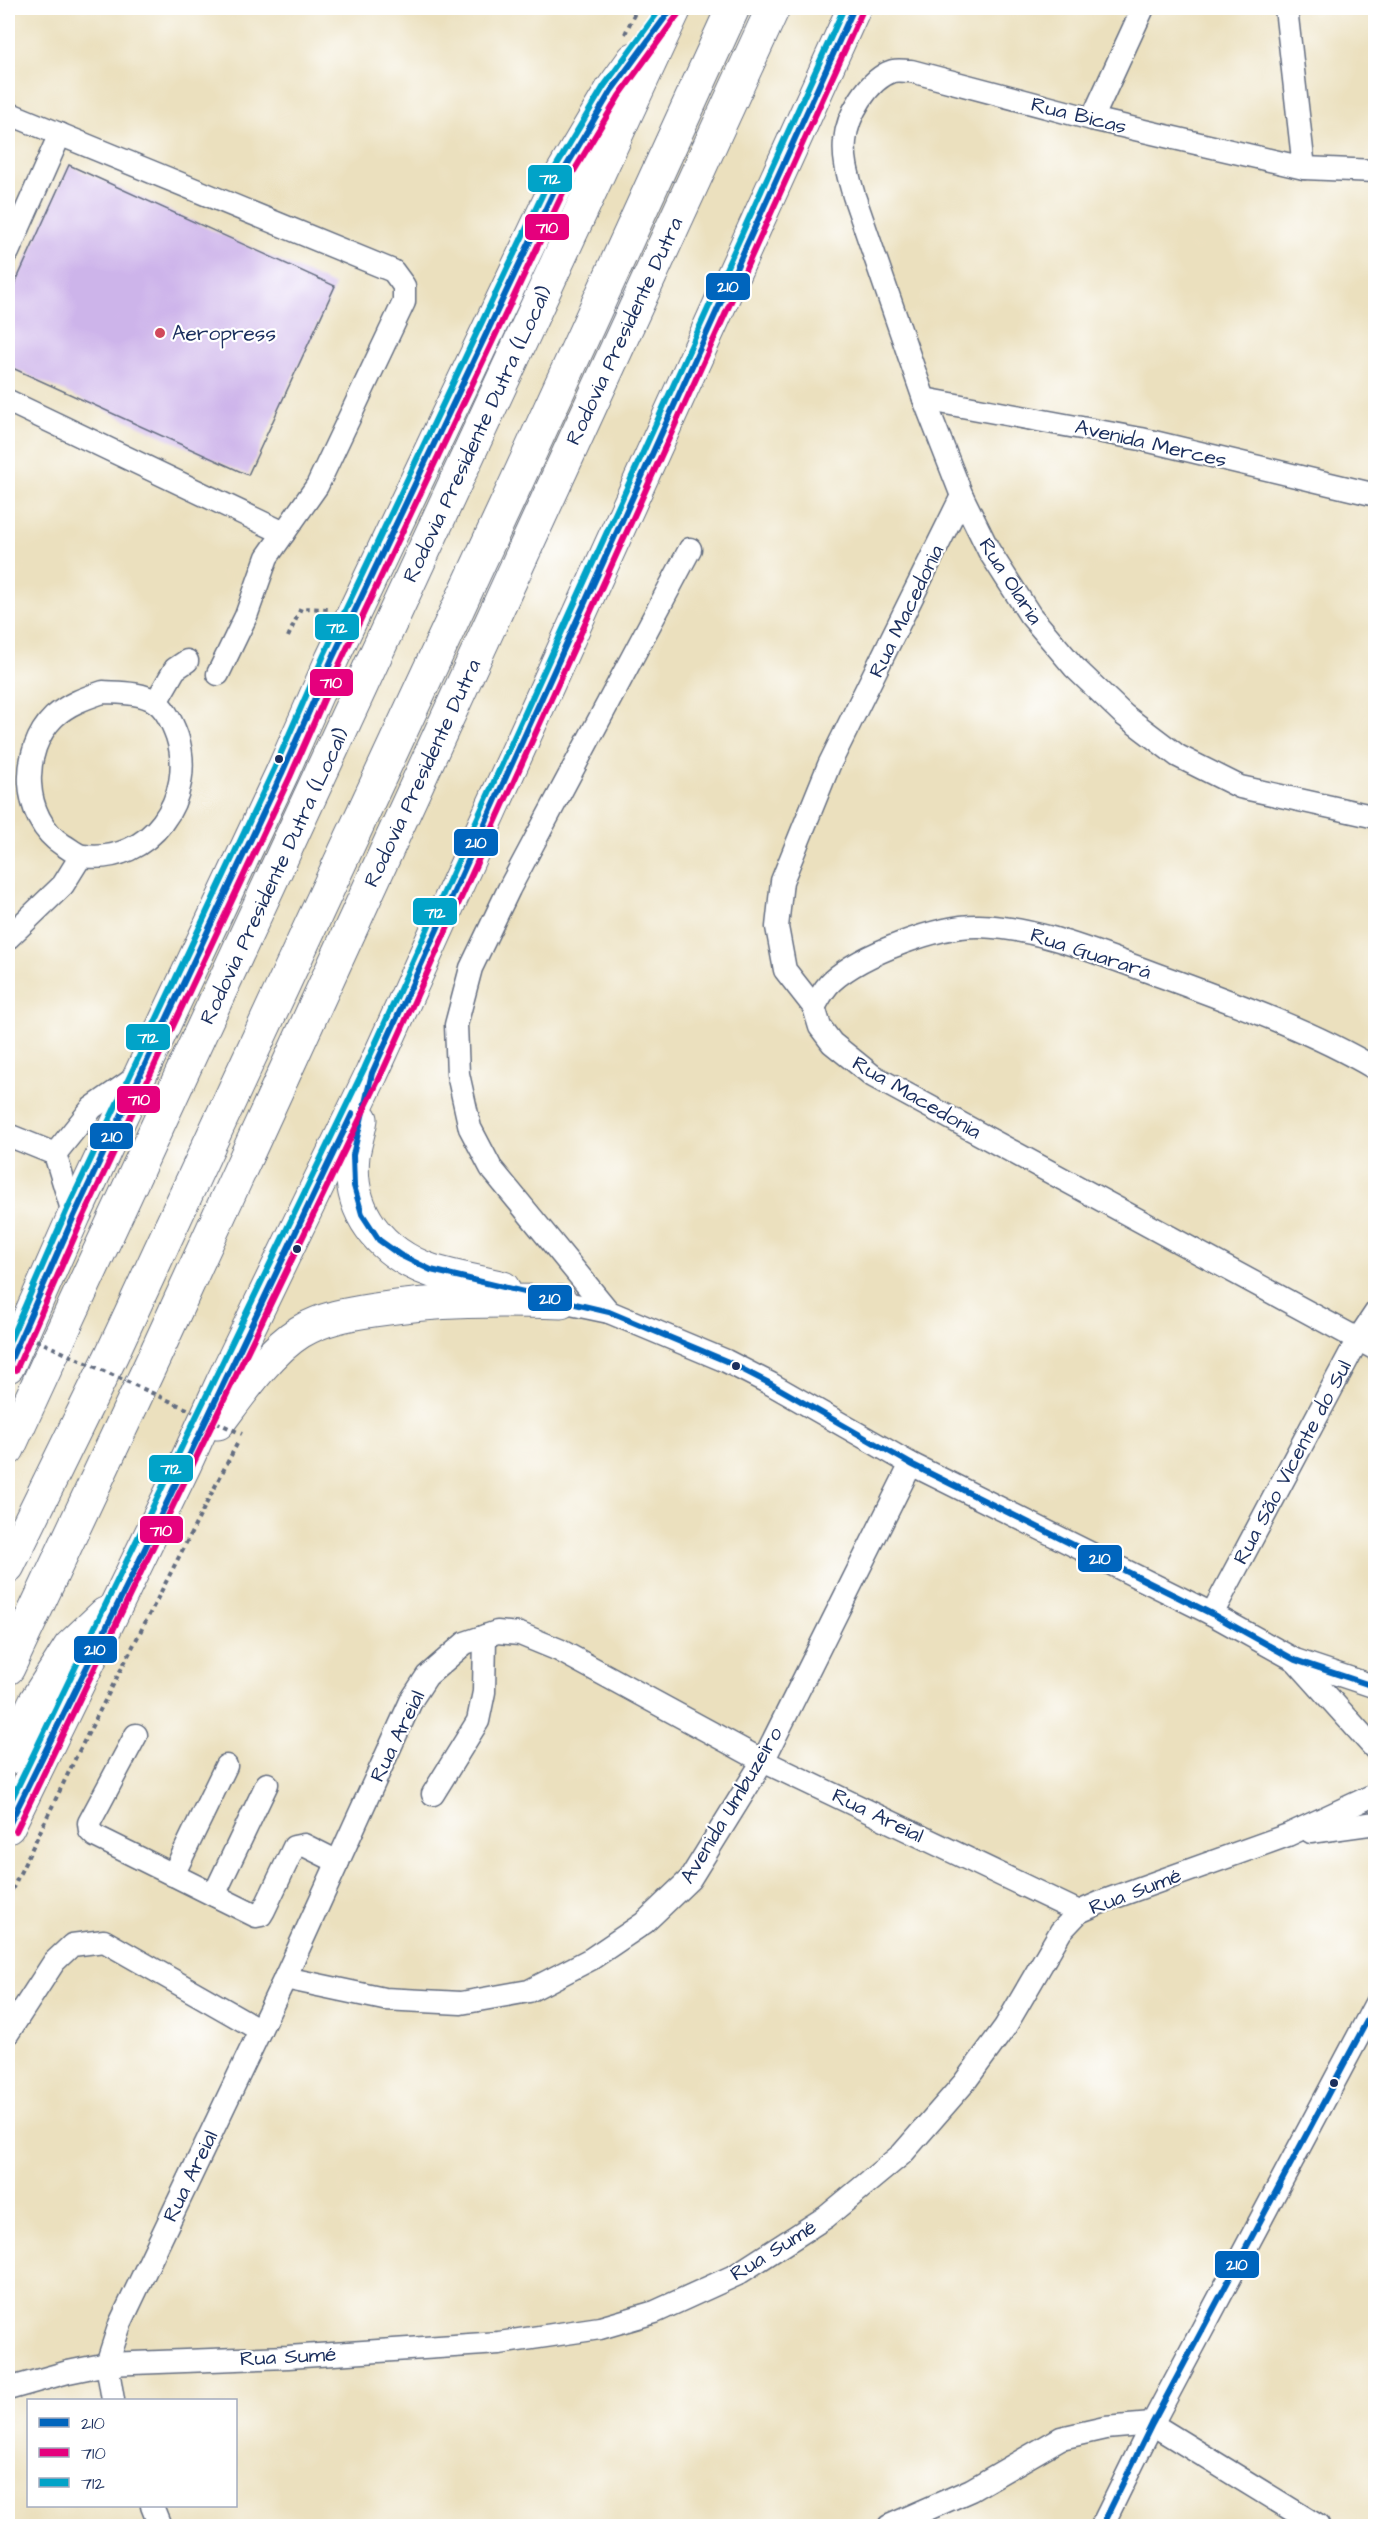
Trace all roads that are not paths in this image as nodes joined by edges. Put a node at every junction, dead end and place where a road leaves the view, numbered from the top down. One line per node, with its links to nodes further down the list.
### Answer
1 (673, 8): 29 (highway); 38 (highway, Rodovia Presidente Dutra (Local))
2 (733, 8): 41 (highway, Rodovia Presidente Dutra)
3 (773, 8): 46 (highway, Rodovia Presidente Dutra)
4 (854, 8): 28 (highway)
5 (1143, 8): 8 (street)
6 (1286, 8): 11 (street)
7 (8, 113): 9 (street)
8 (1092, 119): 10 (street, Rua Bicas); 11 (street, Rua Bicas)
9 (60, 134): 13 (street); 18 (street)
10 (845, 163): 14 (street, Rua Olaria)
11 (1304, 168): 12 (street, Rua Bicas)
12 (1376, 171)
13 (8, 252)
14 (924, 399): 16 (street, Avenida Merces); 17 (street, Rua Olaria)
15 (8, 400): 18 (street)
16 (1376, 495)
17 (962, 496): 23 (street, Rua Olaria); 26 (street, Rua Macedonia)
18 (284, 533): 21 (street)
19 (690, 549): 34 (street)
20 (187, 661): 22 (street)
21 (218, 674)
22 (156, 702): 24 (street); 24 (street)
23 (1376, 818)
24 (81, 856): 25 (street)
25 (8, 938)
26 (814, 1007): 27 (street, Rua Guarará); 36 (street, Rua Macedonia)
27 (1376, 1069)
28 (372, 1073): 33 (highway); 39 (highway)
29 (140, 1075): 31 (street); 32 (highway)
30 (8, 1135): 31 (street)
31 (55, 1154): 32 (street)
32 (74, 1216): 37 (highway)
33 (561, 1302): 34 (street); 39 (highway)
34 (609, 1312): 40 (street)
35 (1376, 1312): 36 (street, Rua São Vicente do Sul)
36 (1367, 1344): 43 (street, Rua São Vicente do Sul)
37 (8, 1366)
38 (8, 1449)
39 (185, 1464): 42 (highway)
40 (911, 1464): 43 (street); 51 (street, Avenida Umbuzeiro)
41 (8, 1566)
42 (119, 1602): 50 (highway); 52 (highway)
43 (1212, 1614): 45 (street)
44 (484, 1636): 51 (street, Rua Areial); 55 (street); 61 (street, Rua Areial)
45 (1295, 1660): 47 (street); 49 (street)
46 (8, 1668)
47 (1376, 1687)
48 (136, 1735): 62 (street)
49 (1376, 1750)
50 (8, 1758)
51 (763, 1761): 64 (street, Rua Areial); 65 (street, Avenida Umbuzeiro)
52 (39, 1765): 58 (highway); 60 (highway)
53 (226, 1766): 62 (street)
54 (267, 1784): 63 (street)
55 (433, 1794)
56 (1376, 1794): 59 (street, Rua Sumé)
57 (1376, 1823): 59 (street, Rua Sumé)
58 (8, 1827)
59 (1288, 1836): 64 (street, Rua Sumé)
60 (8, 1854)
61 (339, 1862): 63 (street); 65 (street, Rua Areial)
62 (173, 1875): 63 (street)
63 (214, 1895)
64 (1079, 1912): 69 (street, Rua Sumé)
65 (285, 1978): 67 (street, Rua Areial)
66 (1376, 2003): 72 (street)
67 (260, 2030): 68 (street); 69 (street, Rua Areial)
68 (8, 2033)
69 (107, 2364): 70 (street, Rua Sumé); 71 (street)
70 (8, 2389)
71 (112, 2399)
72 (1152, 2424): 75 (street); 76 (street); 77 (street)
73 (153, 2507): 74 (street)
74 (160, 2526)
75 (889, 2526)
76 (1102, 2526)
77 (1318, 2526)

